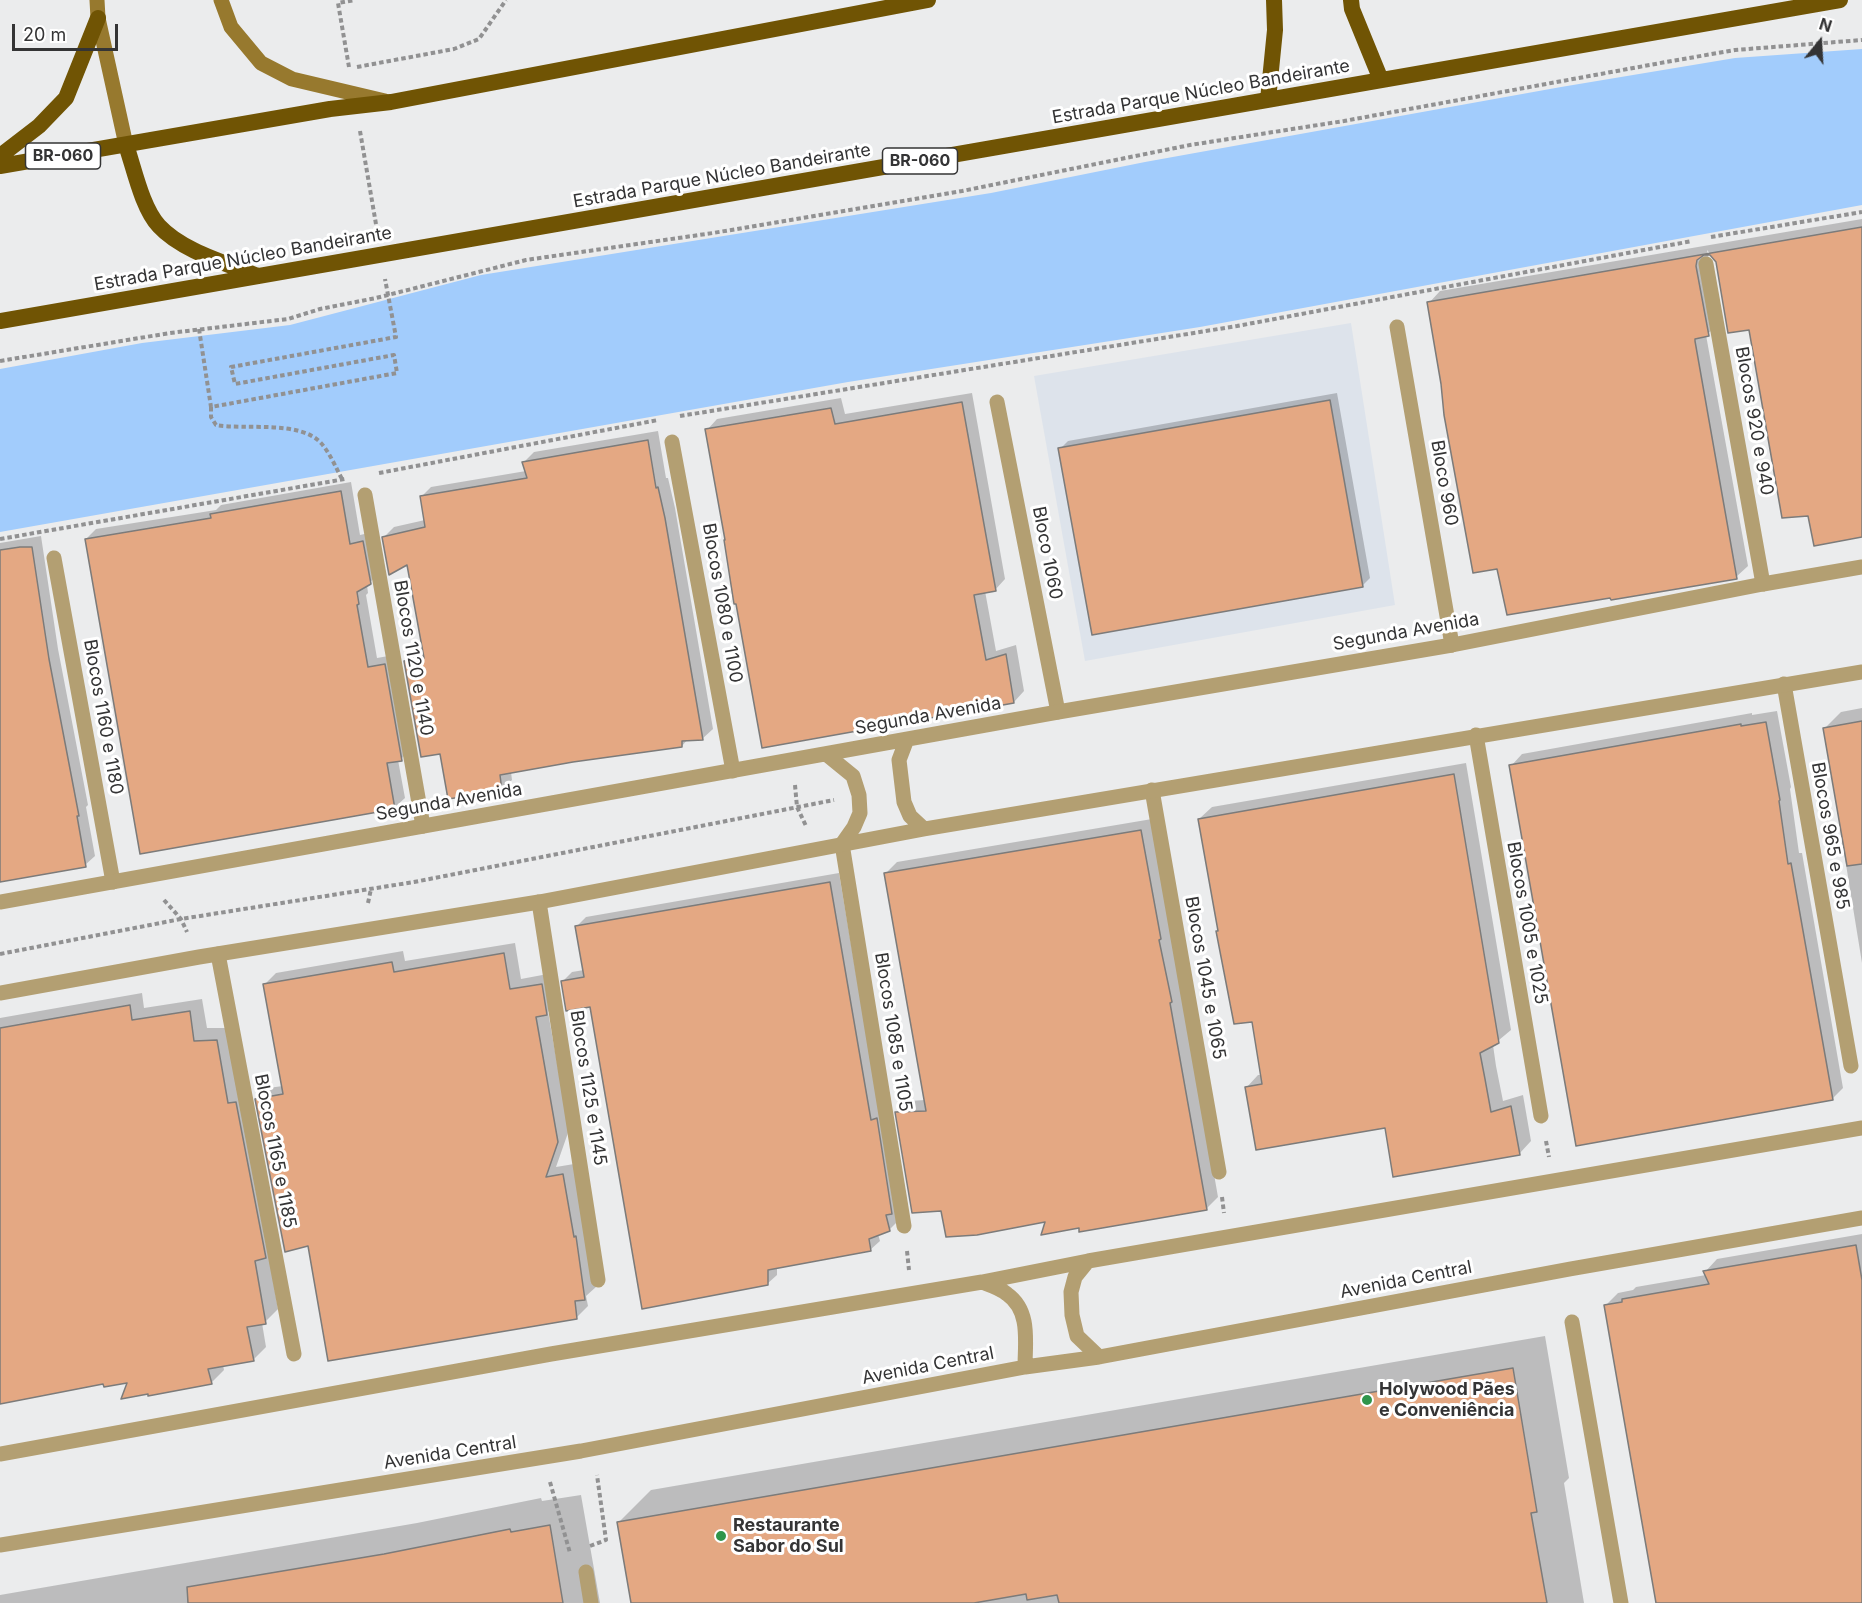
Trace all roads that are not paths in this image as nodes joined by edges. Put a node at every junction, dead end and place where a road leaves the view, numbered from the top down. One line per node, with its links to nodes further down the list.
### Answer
1 (97, 0): 7 (main road)
2 (221, 0): 10 (main road)
3 (928, 0): 10 (highway, BR-060)
4 (1274, 0): 9 (highway)
5 (1351, 0): 8 (highway)
6 (1840, 0): 8 (highway, Estrada Parque Núcleo Bandeirante / BR-060)
7 (98, 18): 11 (main road); 12 (highway)
8 (1381, 80): 9 (highway, Estrada Parque Núcleo Bandeirante / BR-060)
9 (1268, 100): 15 (highway, Estrada Parque Núcleo Bandeirante / BR-060)
10 (391, 102): 11 (highway, BR-060)
11 (126, 145): 13 (highway, BR-060); 15 (highway)
12 (0, 156)
13 (0, 166)
14 (1706, 264): 23 (street, Blocos 920 e 940)
15 (259, 276): 16 (highway, Estrada Parque Núcleo Bandeirante / BR-060)
16 (0, 321)
17 (1397, 327): 24 (street, Bloco 960)
18 (997, 402): 27 (street, Bloco 1060)
19 (672, 442): 31 (street, Blocos 1080 e 1100)
20 (365, 495): 33 (street, Blocos 1120 e 1140)
21 (54, 558): 36 (street, Blocos 1160 e 1180)
22 (1862, 567): 23 (street, Segunda Avenida)
23 (1763, 584): 24 (street, Segunda Avenida)
24 (1452, 645): 27 (street, Segunda Avenida)
25 (1862, 672): 26 (street)
26 (1784, 684): 28 (street); 41 (street, Blocos 965 e 985)
27 (1058, 712): 29 (street, Segunda Avenida)
28 (1476, 735): 32 (street); 42 (street, Blocos 1005 e 1025)
29 (907, 740): 30 (street, Segunda Avenida); 34 (street)
30 (826, 754): 31 (street, Segunda Avenida); 35 (street)
31 (733, 771): 33 (street, Segunda Avenida)
32 (1152, 790): 34 (street); 44 (street, Blocos 1045 e 1065)
33 (423, 826): 36 (street, Segunda Avenida)
34 (924, 829): 35 (street)
35 (842, 844): 38 (street); 46 (street, Blocos 1085 e 1105)
36 (113, 882): 37 (street, Segunda Avenida)
37 (0, 902)
38 (538, 902): 39 (street); 48 (street, Blocos 1125 e 1145)
39 (218, 954): 40 (street); 51 (street, Blocos 1165 e 1185)
40 (0, 993)
41 (1851, 1066)
42 (1541, 1116)
43 (1862, 1128): 47 (street)
44 (1219, 1172)
45 (1862, 1218): 52 (street, Avenida Central)
46 (904, 1226)
47 (1088, 1261): 49 (street); 52 (street)
48 (598, 1280)
49 (982, 1282): 53 (street); 54 (street)
50 (1572, 1322): 58 (street)
51 (294, 1354)
52 (1099, 1358): 53 (street, Avenida Central)
53 (1024, 1368): 55 (street, Avenida Central)
54 (0, 1454)
55 (0, 1545)
56 (586, 1572): 57 (street)
57 (591, 1603)
58 (1621, 1603)

